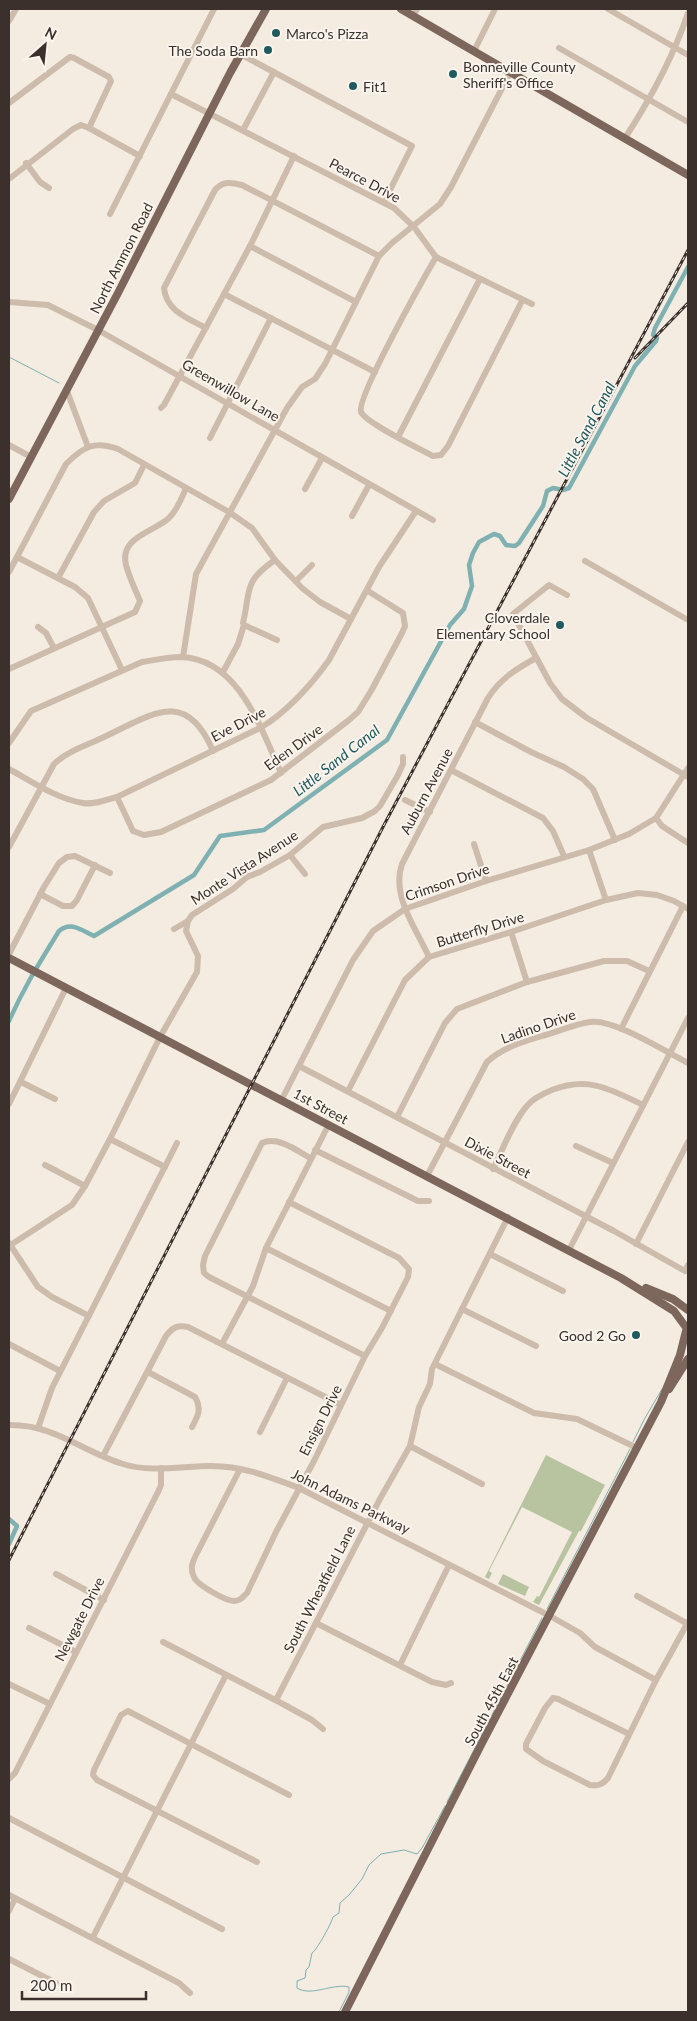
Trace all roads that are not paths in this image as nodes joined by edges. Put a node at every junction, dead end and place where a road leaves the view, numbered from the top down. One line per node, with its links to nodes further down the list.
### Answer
1 (16, 9): 10 (street)
2 (214, 9): 19 (street)
3 (261, 9): 11 (main road, North Ammon Road)
4 (266, 9): 11 (main road, North Ammon Road)
5 (401, 9): 8 (main road)
6 (495, 9): 14 (street)
7 (608, 9): 13 (street)
8 (415, 12): 14 (main road)
9 (688, 13): 13 (street)
10 (9, 21)
11 (254, 28): 15 (main road, North Ammon Road)
12 (559, 48): 20 (street)
13 (676, 48): 16 (street); 20 (street)
14 (474, 51): 17 (main road)
15 (240, 54): 18 (street); 22 (main road, North Ammon Road)
16 (688, 55)
17 (511, 71): 26 (main road); 36 (street)
18 (274, 72): 25 (street); 34 (street)
19 (171, 94): 22 (street, Pearce Drive); 27 (street)
20 (649, 99): 23 (street); 26 (street)
21 (9, 104): 24 (street)
22 (210, 114): 25 (street, Pearce Drive); 48 (main road, North Ammon Road)
23 (688, 122)
24 (89, 128): 27 (street); 29 (street)
25 (243, 130): 28 (street, Pearce Drive)
26 (626, 138): 30 (main road)
27 (140, 156): 35 (street)
28 (294, 156): 33 (street); 34 (street, Pearce Drive)
29 (26, 163): 31 (street); 32 (street)
30 (688, 175)
31 (9, 178)
32 (49, 188)
33 (272, 201): 37 (street); 38 (street); 47 (street)
34 (384, 202): 36 (street, Pearce Drive)
35 (110, 214)
36 (414, 227): 38 (street); 39 (street, Pearce Drive)
37 (250, 246): 41 (street); 44 (street)
38 (379, 256): 44 (street)
39 (436, 257): 40 (street, Pearce Drive); 50 (street)
40 (480, 279): 42 (street, Pearce Drive); 56 (street)
41 (224, 294): 46 (street); 47 (street)
42 (522, 301): 45 (street, Pearce Drive); 56 (street)
43 (9, 302): 48 (street, Greenwillow Lane)
44 (356, 302): 49 (street)
45 (532, 304)
46 (272, 318): 49 (street); 53 (street)
47 (206, 328): 51 (street)
48 (98, 330): 51 (street, Greenwillow Lane); 52 (main road, North Ammon Road)
49 (332, 349): 50 (street); 55 (street)
50 (375, 372): 56 (street)
51 (181, 375): 53 (street, Greenwillow Lane); 54 (street)
52 (67, 391): 59 (street); 60 (main road, North Ammon Road)
53 (228, 403): 55 (street, Greenwillow Lane); 57 (street)
54 (161, 408)
55 (276, 430): 61 (street, Greenwillow Lane); 68 (street)
56 (398, 437)
57 (210, 438)
58 (9, 445): 60 (street)
59 (88, 447): 62 (street); 71 (street)
60 (31, 458): 66 (main road, North Ammon Road)
61 (322, 458): 63 (street, Greenwillow Lane); 65 (street)
62 (144, 465): 64 (street); 78 (street)
63 (369, 485): 67 (street, Greenwillow Lane); 69 (street)
64 (186, 488): 68 (street); 86 (street)
65 (305, 489)
66 (9, 499)
67 (416, 511): 70 (street, Greenwillow Lane); 80 (street, Eve Drive)
68 (229, 512): 72 (street); 77 (street)
69 (352, 516)
70 (433, 520)
71 (17, 557): 76 (street); 78 (street)
72 (275, 560): 79 (street); 84 (street)
73 (586, 561): 83 (street)
74 (312, 565): 79 (street)
75 (188, 569): 77 (street)
76 (9, 572)
77 (196, 572): 89 (street)
78 (58, 578): 86 (street)
79 (296, 581): 82 (street)
80 (368, 591): 82 (street, Eve Drive); 103 (street, Eden Drive)
81 (567, 595): 90 (street)
82 (352, 619): 95 (street, Eve Drive)
83 (688, 620)
84 (244, 625): 87 (street); 93 (street)
85 (38, 627): 88 (street)
86 (101, 627): 88 (street); 92 (street)
87 (277, 640)
88 (54, 648): 91 (street)
89 (183, 657): 92 (street); 93 (street)
90 (536, 658): 94 (street, Auburn Avenue); 104 (street)
91 (9, 669)
92 (122, 670): 96 (street)
93 (223, 672): 95 (street)
94 (475, 722): 102 (street, Auburn Avenue); 110 (street)
95 (260, 728): 98 (street, Eve Drive); 103 (street)
96 (11, 734): 97 (street)
97 (9, 743)
98 (213, 750): 105 (street); 106 (street, Eve Drive)
99 (403, 757): 115 (street, Monte Vista Avenue)
100 (688, 768): 104 (street, Crimson Drive)
101 (9, 769): 105 (street, Eve Drive)
102 (452, 770): 108 (street, Auburn Avenue); 116 (street)
103 (281, 773): 106 (street, Eden Drive)
104 (686, 776): 109 (street, Crimson Drive)
105 (41, 786): 106 (street, Eve Drive); 113 (street)
106 (117, 797)
107 (404, 800): 108 (street)
108 (430, 812): 126 (street, Auburn Avenue)
109 (656, 818): 110 (street, Crimson Drive); 111 (street)
110 (615, 840): 114 (street, Crimson Drive)
111 (688, 843)
112 (474, 844): 122 (street)
113 (9, 847)
114 (589, 850): 116 (street, Crimson Drive); 124 (street)
115 (290, 855): 120 (street); 121 (street, Monte Vista Avenue)
116 (564, 856): 122 (street, Crimson Drive)
117 (95, 865): 119 (street); 123 (street); 123 (street)
118 (242, 870): 121 (street)
119 (110, 873)
120 (305, 874)
121 (247, 877): 127 (street, Monte Vista Avenue)
122 (486, 881): 126 (street, Crimson Drive)
123 (40, 894): 130 (street)
124 (606, 900): 125 (street, Butterfly Drive); 129 (street, Butterfly Drive)
125 (686, 908): 133 (street)
126 (405, 909): 131 (street, Auburn Avenue); 141 (street, Crimson Drive)
127 (188, 921): 128 (street); 138 (street, Monte Vista Avenue)
128 (174, 929)
129 (511, 932): 131 (street, Butterfly Drive); 134 (street)
130 (9, 954)
131 (429, 957): 143 (street, Butterfly Drive)
132 (9, 958): 135 (main road, 1st Street)
133 (649, 971): 134 (street); 137 (street)
134 (527, 982): 148 (street)
135 (66, 988): 138 (main road, 1st Street); 142 (street)
136 (688, 1018): 139 (street)
137 (621, 1028): 139 (street, Ladino Drive); 153 (street, Ladino Drive)
138 (160, 1037): 145 (main road, 1st Street); 150 (street, Monte Vista Avenue)
139 (669, 1053): 140 (street, Ladino Drive); 147 (street)
140 (688, 1063)
141 (299, 1066): 143 (street, Dixie Street); 145 (street, Crimson Drive)
142 (21, 1082): 144 (street); 146 (street)
143 (348, 1091): 148 (street, Dixie Street)
144 (54, 1099)
145 (282, 1099): 149 (main road, 1st Street)
146 (9, 1104)
147 (643, 1106): 157 (street); 160 (street)
148 (397, 1117): 153 (street, Dixie Street)
149 (329, 1124): 155 (street); 161 (main road, 1st Street)
150 (110, 1139): 159 (street); 162 (street, Monte Vista Avenue)
151 (688, 1142): 168 (street)
152 (177, 1143): 159 (street)
153 (445, 1143): 160 (street, Dixie Street); 161 (street, Ladino Drive)
154 (576, 1146): 157 (street)
155 (315, 1150): 156 (street); 163 (street)
156 (310, 1158): 164 (street); 175 (street)
157 (613, 1163): 166 (street)
158 (45, 1165): 162 (street)
159 (165, 1167): 179 (street)
160 (494, 1169): 166 (street, Dixie Street)
161 (428, 1176): 165 (main road, 1st Street)
162 (85, 1186): 167 (street, Monte Vista Avenue)
163 (429, 1200)
164 (289, 1202): 169 (street); 178 (street, Ensign Drive)
165 (508, 1217): 170 (main road, 1st Street); 171 (street, South Wheatfield Lane)
166 (586, 1217): 168 (street, Dixie Street); 170 (street)
167 (9, 1244): 179 (street)
168 (636, 1244): 172 (street, Dixie Street)
169 (266, 1248): 175 (street); 178 (street)
170 (569, 1250): 173 (main road, 1st Street)
171 (490, 1254): 174 (street); 176 (street, South Wheatfield Lane)
172 (687, 1268)
173 (622, 1278): 177 (main road); 181 (main road)
174 (563, 1291)
175 (247, 1296): 183 (street); 185 (street)
176 (462, 1309): 184 (street); 187 (street, South Wheatfield Lane)
177 (688, 1310)
178 (391, 1311): 185 (street, Ensign Drive)
179 (89, 1316): 188 (street)
180 (688, 1316): 181 (main road, South 45th East)
181 (686, 1331): 191 (main road, South 45th East)
182 (9, 1344): 188 (street)
183 (222, 1344): 189 (street); 190 (street)
184 (536, 1346)
185 (365, 1356): 192 (street, Ensign Drive)
186 (688, 1359): 191 (main road, South 45th East)
187 (435, 1364): 197 (street, South Wheatfield Lane); 198 (street)
188 (60, 1371): 195 (street)
189 (148, 1372): 194 (street); 199 (street)
190 (287, 1378): 192 (street); 196 (street)
191 (661, 1402): 198 (main road, South 45th East)
192 (341, 1405): 203 (street, Ensign Drive)
193 (9, 1425): 195 (street, John Adams Parkway)
194 (192, 1427)
195 (38, 1428): 199 (street, John Adams Parkway)
196 (260, 1432)
197 (410, 1446): 202 (street); 204 (street, South Wheatfield Lane)
198 (637, 1448): 209 (main road, South 45th East)
199 (103, 1456): 200 (street, John Adams Parkway)
200 (161, 1468): 201 (street, John Adams Parkway); 208 (street, Newgate Drive)
201 (240, 1469): 203 (street, John Adams Parkway); 203 (street, Ensign Drive)
202 (482, 1484)
203 (299, 1488): 204 (street, John Adams Parkway)
204 (368, 1523): 205 (street, John Adams Parkway); 210 (street, South Wheatfield Lane)
205 (449, 1565): 209 (street, John Adams Parkway); 215 (street)
206 (56, 1574): 208 (street)
207 (636, 1596): 211 (street)
208 (104, 1600): 214 (street, Newgate Drive)
209 (550, 1616): 217 (street, John Adams Parkway); 238 (main road, South 45th East)
210 (316, 1623): 215 (street); 220 (street, South Wheatfield Lane)
211 (688, 1623): 217 (street)
212 (29, 1628): 214 (street)
213 (163, 1642): 216 (street)
214 (76, 1652): 221 (street, Newgate Drive)
215 (400, 1665): 218 (street)
216 (226, 1675): 220 (street); 224 (street)
217 (656, 1680): 223 (street)
218 (451, 1683)
219 (9, 1684): 221 (street)
220 (276, 1700): 222 (street)
221 (50, 1704): 225 (street, Newgate Drive)
222 (322, 1729)
223 (629, 1734): 223 (street)
224 (192, 1745): 226 (street); 227 (street); 227 (street)
225 (9, 1779)
226 (289, 1795)
227 (158, 1811): 229 (street); 230 (street)
228 (9, 1818): 230 (street)
229 (257, 1862)
230 (123, 1878): 233 (street); 234 (street)
231 (12, 1897): 232 (street); 234 (street)
232 (9, 1911)
233 (222, 1929)
234 (93, 1937): 237 (street)
235 (9, 1959): 236 (street)
236 (56, 1983)
237 (190, 1993)
238 (345, 2012)

